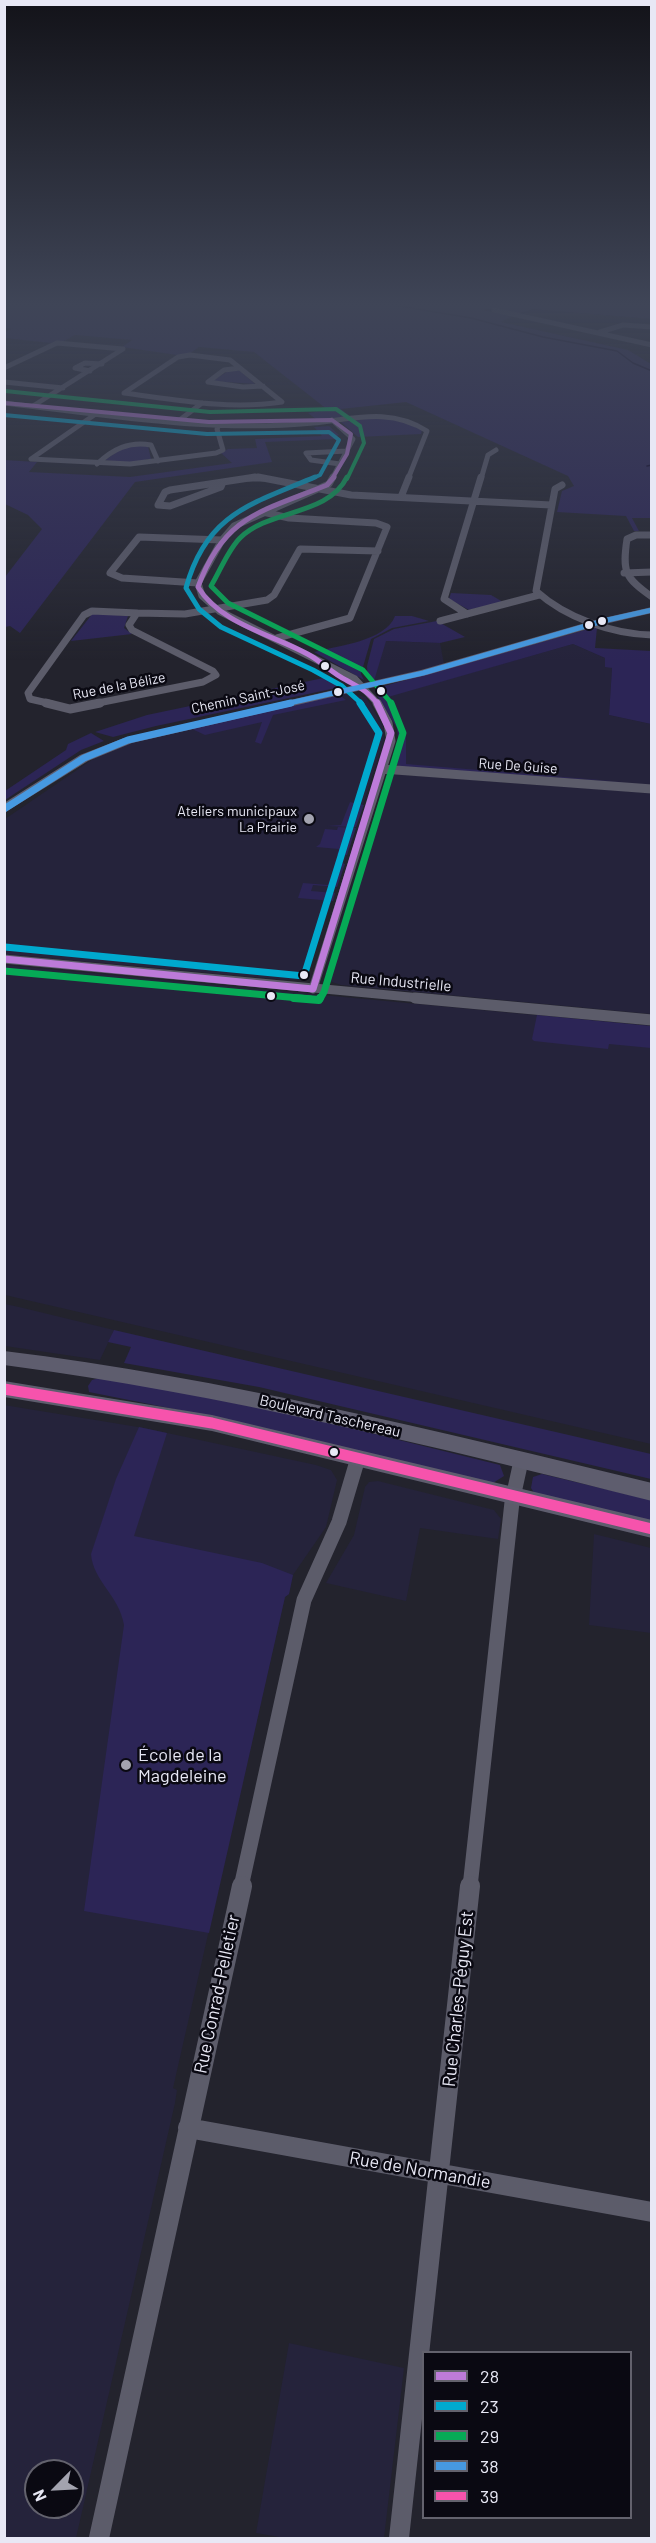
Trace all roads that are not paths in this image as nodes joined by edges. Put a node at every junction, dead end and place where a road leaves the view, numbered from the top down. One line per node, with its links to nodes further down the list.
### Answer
1 (81, 424): 10 (street)
2 (200, 424): 6 (street)
3 (297, 424): 6 (street)
4 (337, 424): 8 (street)
5 (412, 424): 15 (street)
6 (219, 425): 9 (street)
7 (496, 450): 16 (street)
8 (347, 451): 11 (street); 11 (street)
9 (158, 461): 10 (street); 10 (street)
10 (97, 464)
11 (340, 464): 14 (street)
12 (223, 482): 12 (street); 14 (street)
13 (562, 485): 17 (street)
14 (317, 490): 15 (street); 18 (street)
15 (401, 497): 16 (street)
16 (474, 501): 17 (street); 30 (street)
17 (552, 505): 25 (street)
18 (263, 512): 20 (street); 21 (street)
19 (651, 535): 23 (street)
20 (222, 540): 24 (street); 24 (street)
21 (378, 551): 27 (street, Rue de la Bélize); 34 (street)
22 (651, 572): 23 (street)
23 (624, 573): 26 (street)
24 (198, 583): 27 (street)
25 (539, 595): 30 (street); 32 (street)
26 (651, 597)
27 (216, 609): 29 (street, Rue de la Bélize); 34 (street)
28 (651, 610): 32 (street, Chemin Saint-José)
29 (137, 613): 29 (street, Rue de la Bélize)
30 (467, 614): 31 (street)
31 (440, 621)
32 (595, 623): 33 (street); 35 (street, Chemin Saint-José)
33 (651, 635)
34 (277, 638): 35 (street)
35 (364, 687): 36 (street); 38 (street, Chemin Saint-José)
36 (382, 769): 37 (street, Rue De Guise); 40 (street)
37 (651, 789)
38 (4, 809)
39 (4, 959): 40 (street, Rue Industrielle)
40 (313, 989): 41 (street, Rue Industrielle)
41 (651, 1020)
42 (4, 1358): 43 (main road, Boulevard Taschereau)
43 (83, 1368): 45 (main road); 47 (main road, Boulevard Taschereau)
44 (4, 1389): 45 (main road)
45 (70, 1398): 46 (main road)
46 (358, 1458): 49 (main road); 51 (street, Rue Conrad-Pelletier)
47 (521, 1461): 48 (main road, Boulevard Taschereau); 49 (street, Rue Charles-Péguy Est)
48 (651, 1492)
49 (513, 1496): 50 (main road); 52 (street, Rue Charles-Péguy Est)
50 (651, 1529)
51 (188, 2128): 52 (street, Rue de Normandie); 54 (street, Rue Conrad-Pelletier)
52 (439, 2173): 53 (street, Rue de Normandie); 55 (street, Rue Charles-Péguy Est)
53 (651, 2212)
54 (99, 2538)
55 (399, 2538)

